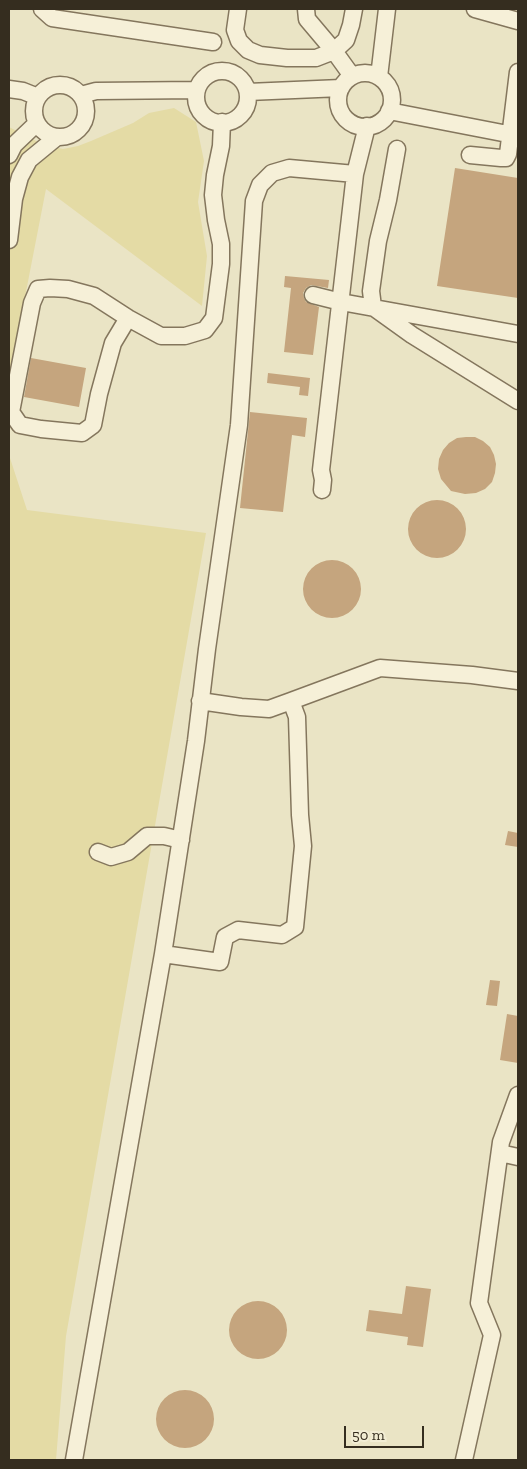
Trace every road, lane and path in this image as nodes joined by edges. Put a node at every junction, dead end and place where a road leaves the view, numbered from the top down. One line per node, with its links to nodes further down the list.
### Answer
1 (42, 9): 8 (street)
2 (238, 9): 9 (street)
3 (306, 9): 9 (street)
4 (354, 9): 9 (street)
5 (387, 9): 11 (street)
6 (475, 9): 7 (street)
7 (518, 21)
8 (213, 42)
9 (334, 51): 12 (street)
10 (518, 72): 22 (street)
11 (379, 77): 12 (street); 18 (street)
12 (344, 88): 15 (street); 21 (street)
13 (9, 89): 16 (street)
14 (197, 95): 15 (street); 17 (street); 19 (street)
15 (248, 96): 19 (street)
16 (38, 97): 17 (street); 20 (street)
17 (84, 100): 23 (street)
18 (389, 111): 21 (street); 22 (street)
19 (222, 122): 33 (street)
20 (37, 123): 23 (street); 26 (street)
21 (367, 126): 27 (street)
22 (514, 135): 25 (street)
23 (57, 137): 28 (street)
24 (397, 149): 31 (street)
25 (470, 154)
26 (9, 155)
27 (355, 174): 30 (street); 39 (street)
28 (9, 240)
29 (313, 295): 30 (street)
30 (341, 302): 31 (street); 37 (street)
31 (373, 307): 32 (street); 34 (street)
32 (414, 315): 34 (street); 35 (street)
33 (128, 318): 33 (street)
34 (405, 330): 36 (street)
35 (518, 334)
36 (518, 401)
37 (322, 490)
38 (518, 681): 40 (street)
39 (200, 701): 40 (street); 41 (street)
40 (291, 701): 43 (street)
41 (181, 840): 42 (street); 43 (street)
42 (98, 852)
43 (162, 954): 47 (street)
44 (518, 1095): 45 (street)
45 (500, 1153): 46 (street); 48 (street)
46 (518, 1157)
47 (74, 1460)
48 (464, 1460)

